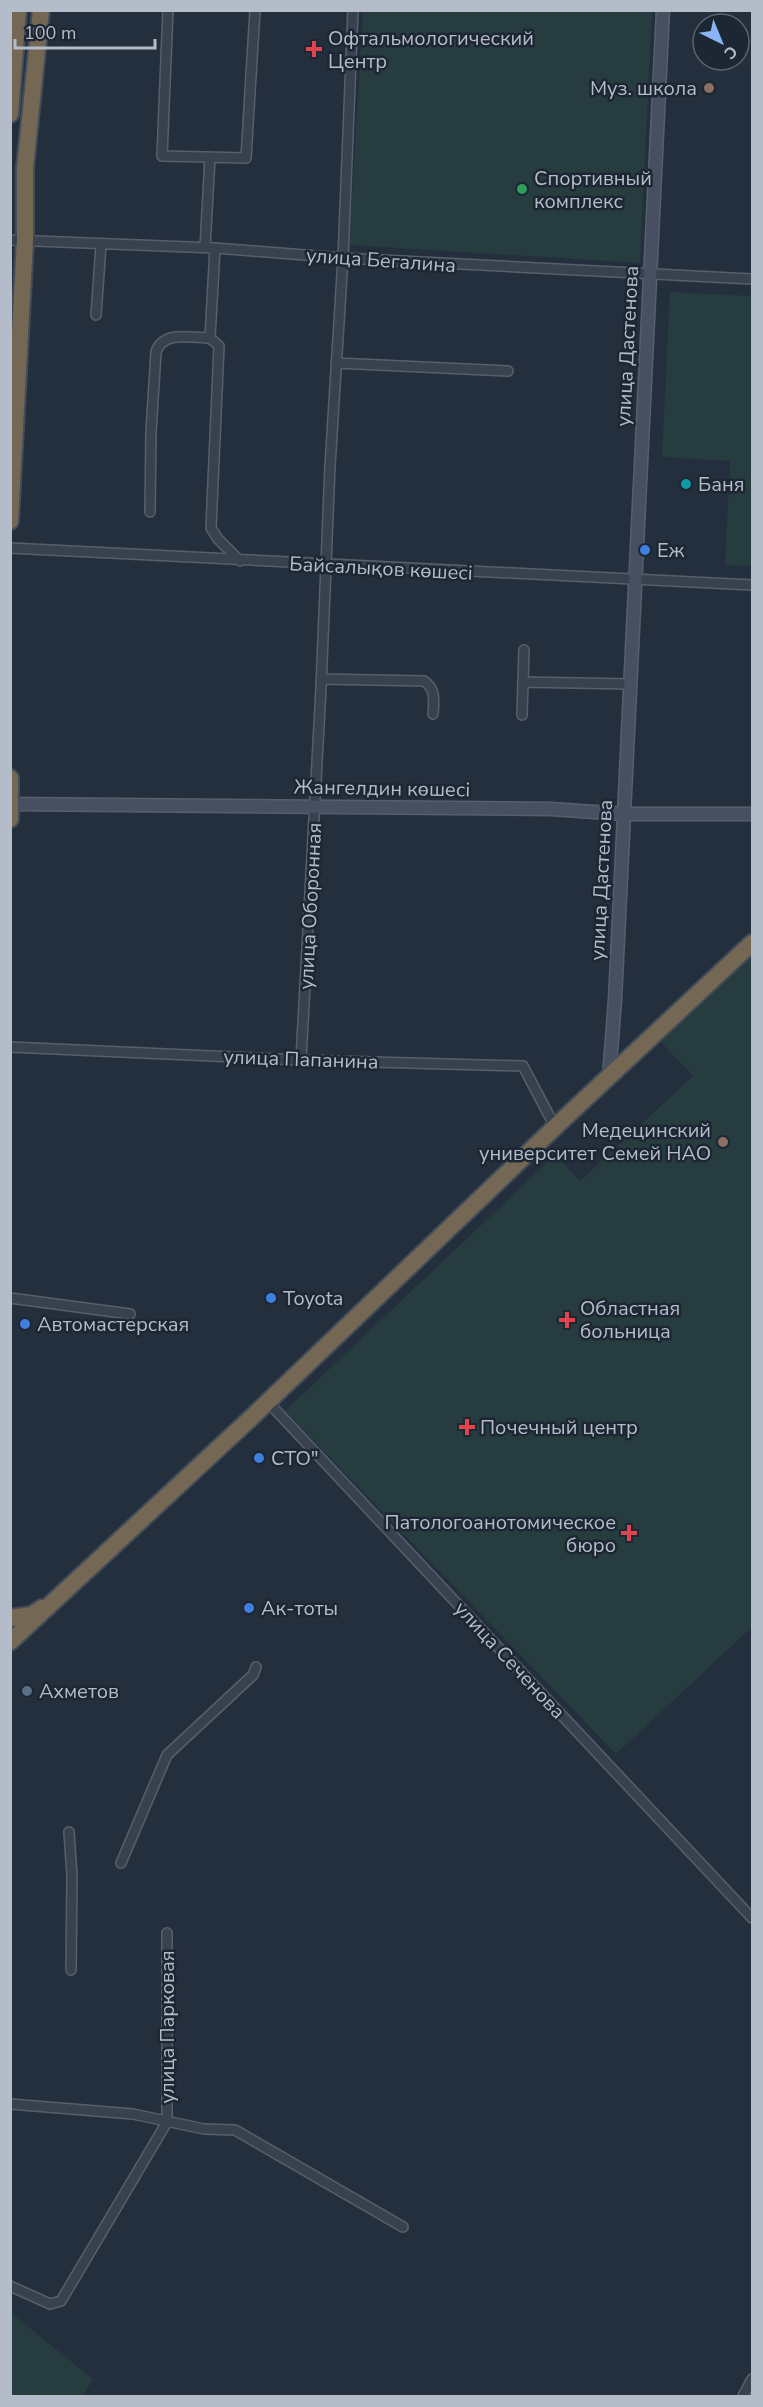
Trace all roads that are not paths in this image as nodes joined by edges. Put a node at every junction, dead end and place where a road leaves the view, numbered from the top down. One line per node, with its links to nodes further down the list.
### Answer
1 (41, 10): 9 (highway)
2 (168, 10): 8 (street)
3 (255, 10): 8 (street)
4 (353, 10): 13 (street, улица Оборонная)
5 (663, 10): 14 (street, улица Дастенова)
6 (15, 20): 7 (highway)
7 (10, 114)
8 (210, 157): 11 (street)
9 (18, 240): 10 (street, улица Бегалина); 21 (highway)
10 (101, 245): 11 (street, улица Бегалина); 16 (street)
11 (205, 248): 12 (street, улица Бегалина)
12 (215, 248): 13 (street, улица Бегалина); 17 (street)
13 (343, 258): 14 (street, улица Бегалина); 18 (street, улица Оборонная)
14 (650, 275): 15 (street, улица Бегалина); 25 (street, улица Дастенова)
15 (753, 279)
16 (96, 315)
17 (210, 339): 20 (street); 23 (street)
18 (336, 363): 19 (street); 24 (street, улица Оборонная)
19 (508, 371)
20 (150, 512)
21 (10, 521)
22 (10, 548): 23 (street, Байсалықов көшесі)
23 (240, 561): 24 (street, Байсалықов көшесі)
24 (326, 566): 25 (street, Байсалықов көшесі); 28 (street, улица Оборонная)
25 (634, 579): 26 (street, Байсалықов көшесі); 30 (street, улица Дастенова)
26 (753, 585)
27 (524, 650): 29 (street)
28 (321, 679): 31 (street); 34 (street, улица Оборонная)
29 (523, 682): 30 (street); 32 (street)
30 (630, 684): 36 (street, улица Дастенова)
31 (433, 714)
32 (522, 715)
33 (10, 778): 35 (highway)
34 (315, 807): 35 (street, Жангелдин көшесі); 36 (street, Жангелдин көшесі); 40 (street, улица Оборонная)
35 (11, 809)
36 (624, 814): 37 (street, Жангелдин көшесі); 41 (street, улица Дастенова)
37 (753, 814)
38 (753, 944): 41 (highway)
39 (10, 1047): 40 (street, улица Папанина)
40 (302, 1060): 42 (street, улица Папанина)
41 (609, 1077): 42 (highway)
42 (555, 1127): 45 (highway)
43 (10, 1298): 44 (street)
44 (130, 1314)
45 (268, 1402): 46 (highway); 52 (street, улица Сеченова)
46 (65, 1592): 47 (highway); 48 (highway)
47 (10, 1618)
48 (10, 1642)
49 (256, 1668): 51 (street)
50 (69, 1832): 54 (street)
51 (121, 1863)
52 (753, 1918)
53 (167, 1933): 56 (street, улица Парковая)
54 (71, 1970)
55 (10, 2104): 56 (street)
56 (167, 2122): 57 (street); 58 (street)
57 (403, 2227)
58 (10, 2286)
59 (753, 2379): 60 (street)
60 (743, 2397)

